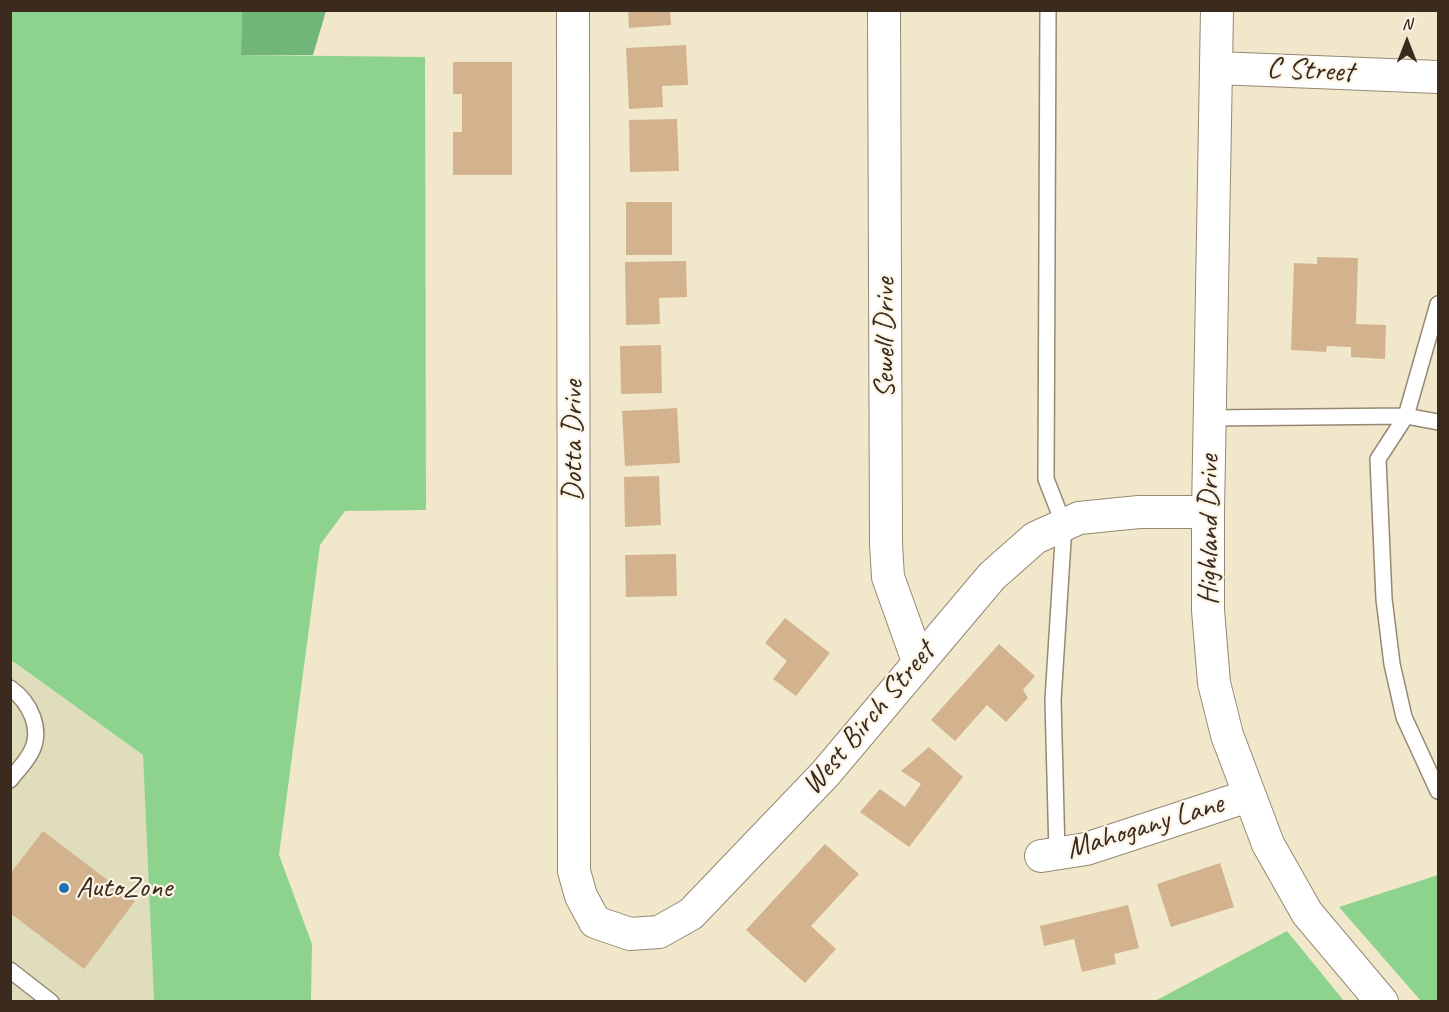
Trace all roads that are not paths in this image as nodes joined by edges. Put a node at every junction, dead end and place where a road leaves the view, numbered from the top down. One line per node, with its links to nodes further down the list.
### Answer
1 (573, 10): 19 (street, Dotta Drive)
2 (884, 10): 13 (street, Sewell Drive)
3 (1048, 10): 12 (lane)
4 (1217, 10): 5 (street, Highland Drive)
5 (1217, 68): 6 (street, C Street); 9 (street, Highland Drive)
6 (1438, 77)
7 (1438, 304): 8 (lane)
8 (1406, 416): 9 (lane); 10 (lane); 16 (lane)
9 (1210, 418): 11 (street, Highland Drive)
10 (1438, 422)
11 (1208, 512): 12 (street, West Birch Street); 17 (street, Highland Drive)
12 (1064, 525): 13 (street, West Birch Street); 18 (lane)
13 (918, 661): 19 (street, West Birch Street)
14 (10, 688): 15 (lane)
15 (10, 780)
16 (1438, 791)
17 (1248, 796): 18 (street, Mahogany Lane); 22 (street, Highland Drive)
18 (1049, 854)
19 (574, 871)
20 (10, 970): 21 (lane)
21 (51, 1002)
22 (1382, 1002)

